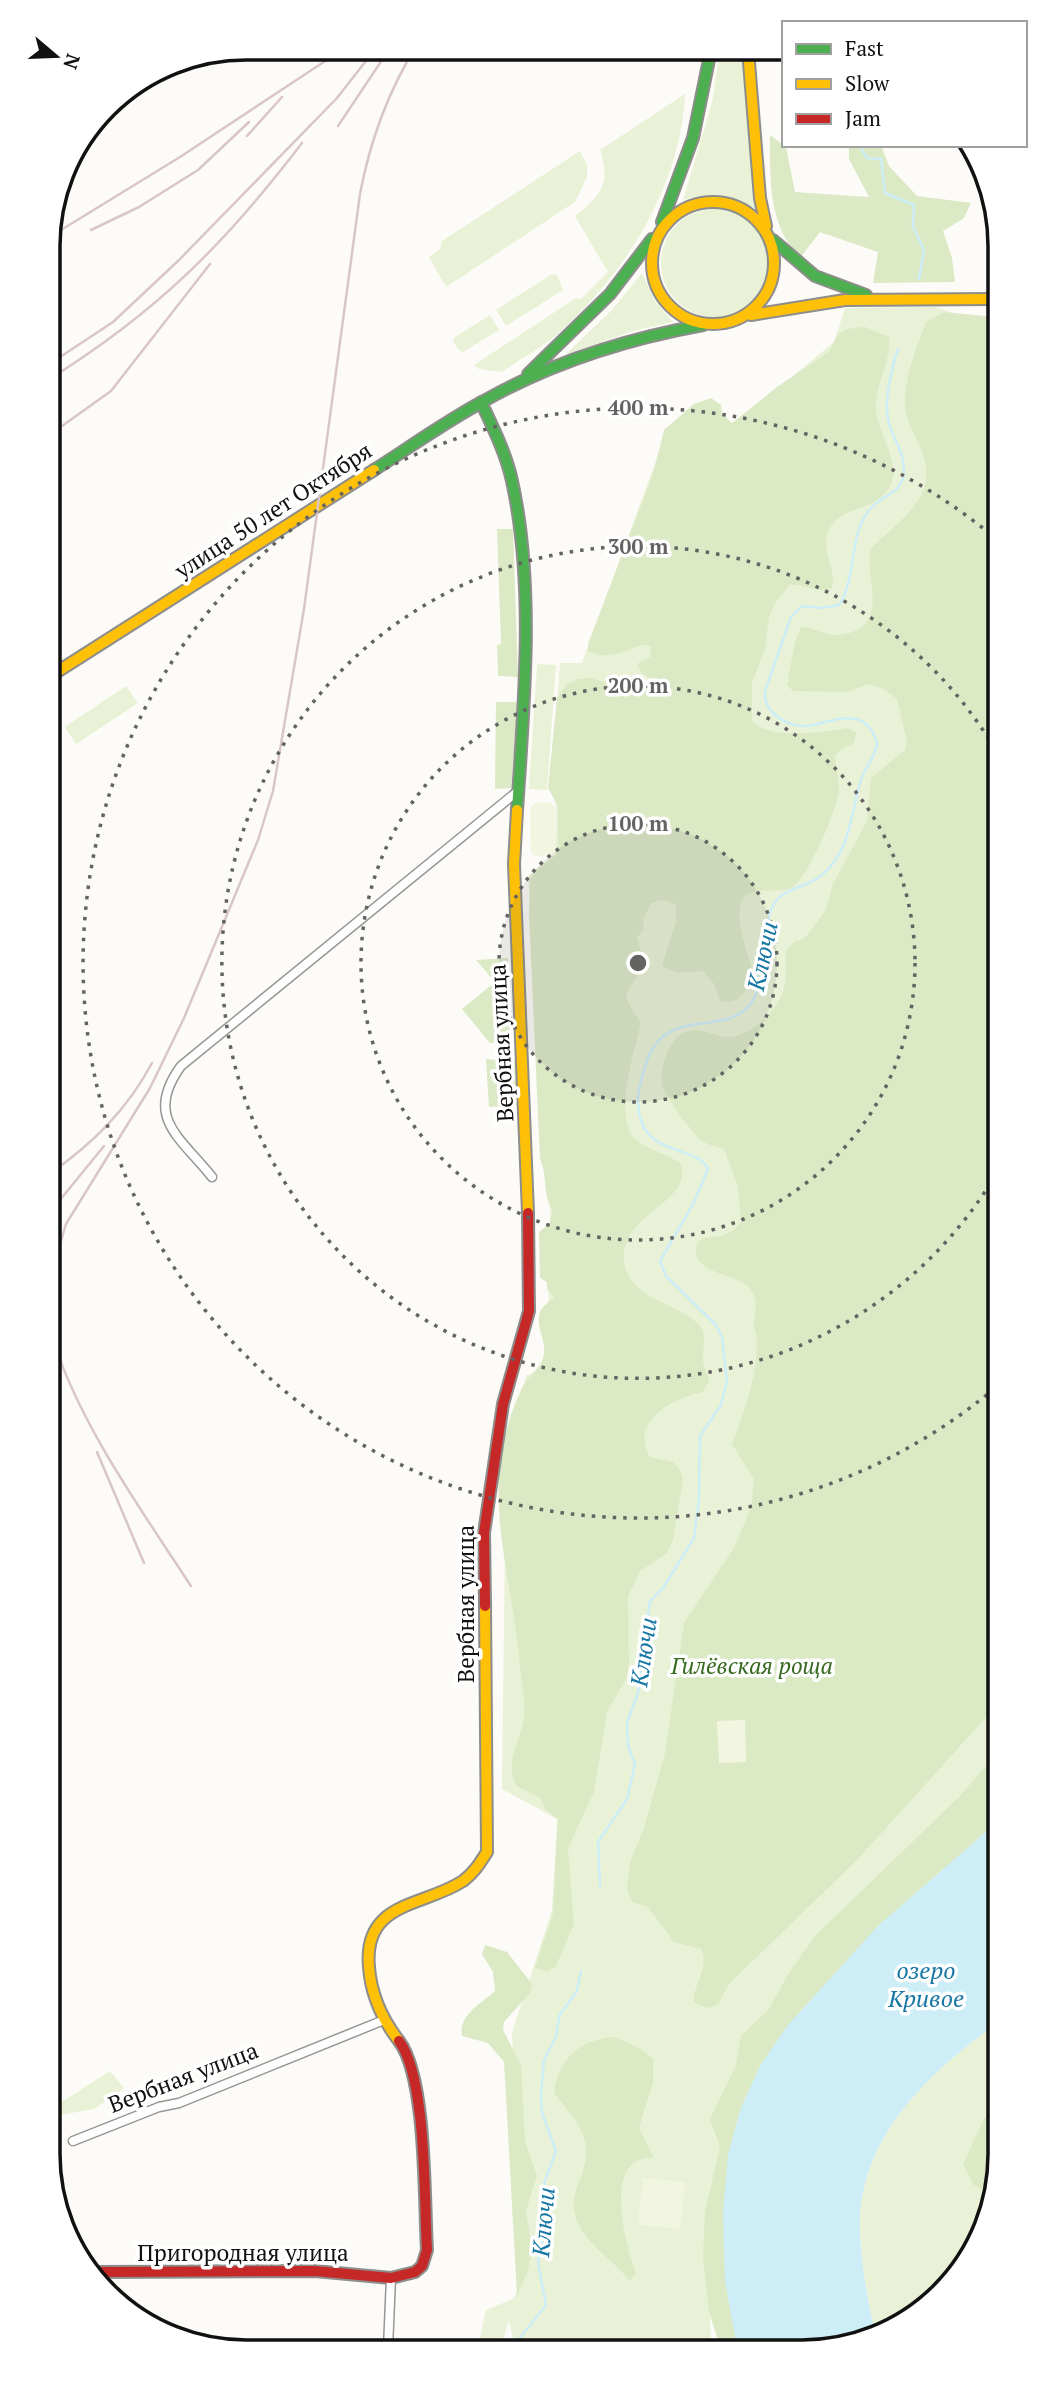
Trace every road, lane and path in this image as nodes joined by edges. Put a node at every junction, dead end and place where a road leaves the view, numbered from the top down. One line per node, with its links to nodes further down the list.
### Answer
1 (709, 60): 3 (street)
2 (749, 60): 4 (street)
3 (658, 230): 4 (street); 8 (street); 9 (street)
4 (769, 233): 5 (street); 7 (street)
5 (883, 298): 6 (street); 7 (street)
6 (988, 299)
7 (745, 316): 8 (street)
8 (703, 325): 9 (street)
9 (521, 380): 10 (street, улица 50 лет Октября)
10 (481, 402): 11 (street, улица 50 лет Октября); 12 (street, Вербная улица)
11 (60, 670)
12 (518, 791): 13 (street); 14 (street, Вербная улица)
13 (212, 1177)
14 (384, 2020): 15 (street, Вербная улица); 17 (street)
15 (73, 2141)
16 (102, 2272): 17 (street, Пригородная улица)
17 (391, 2278): 18 (street)
18 (388, 2340)

